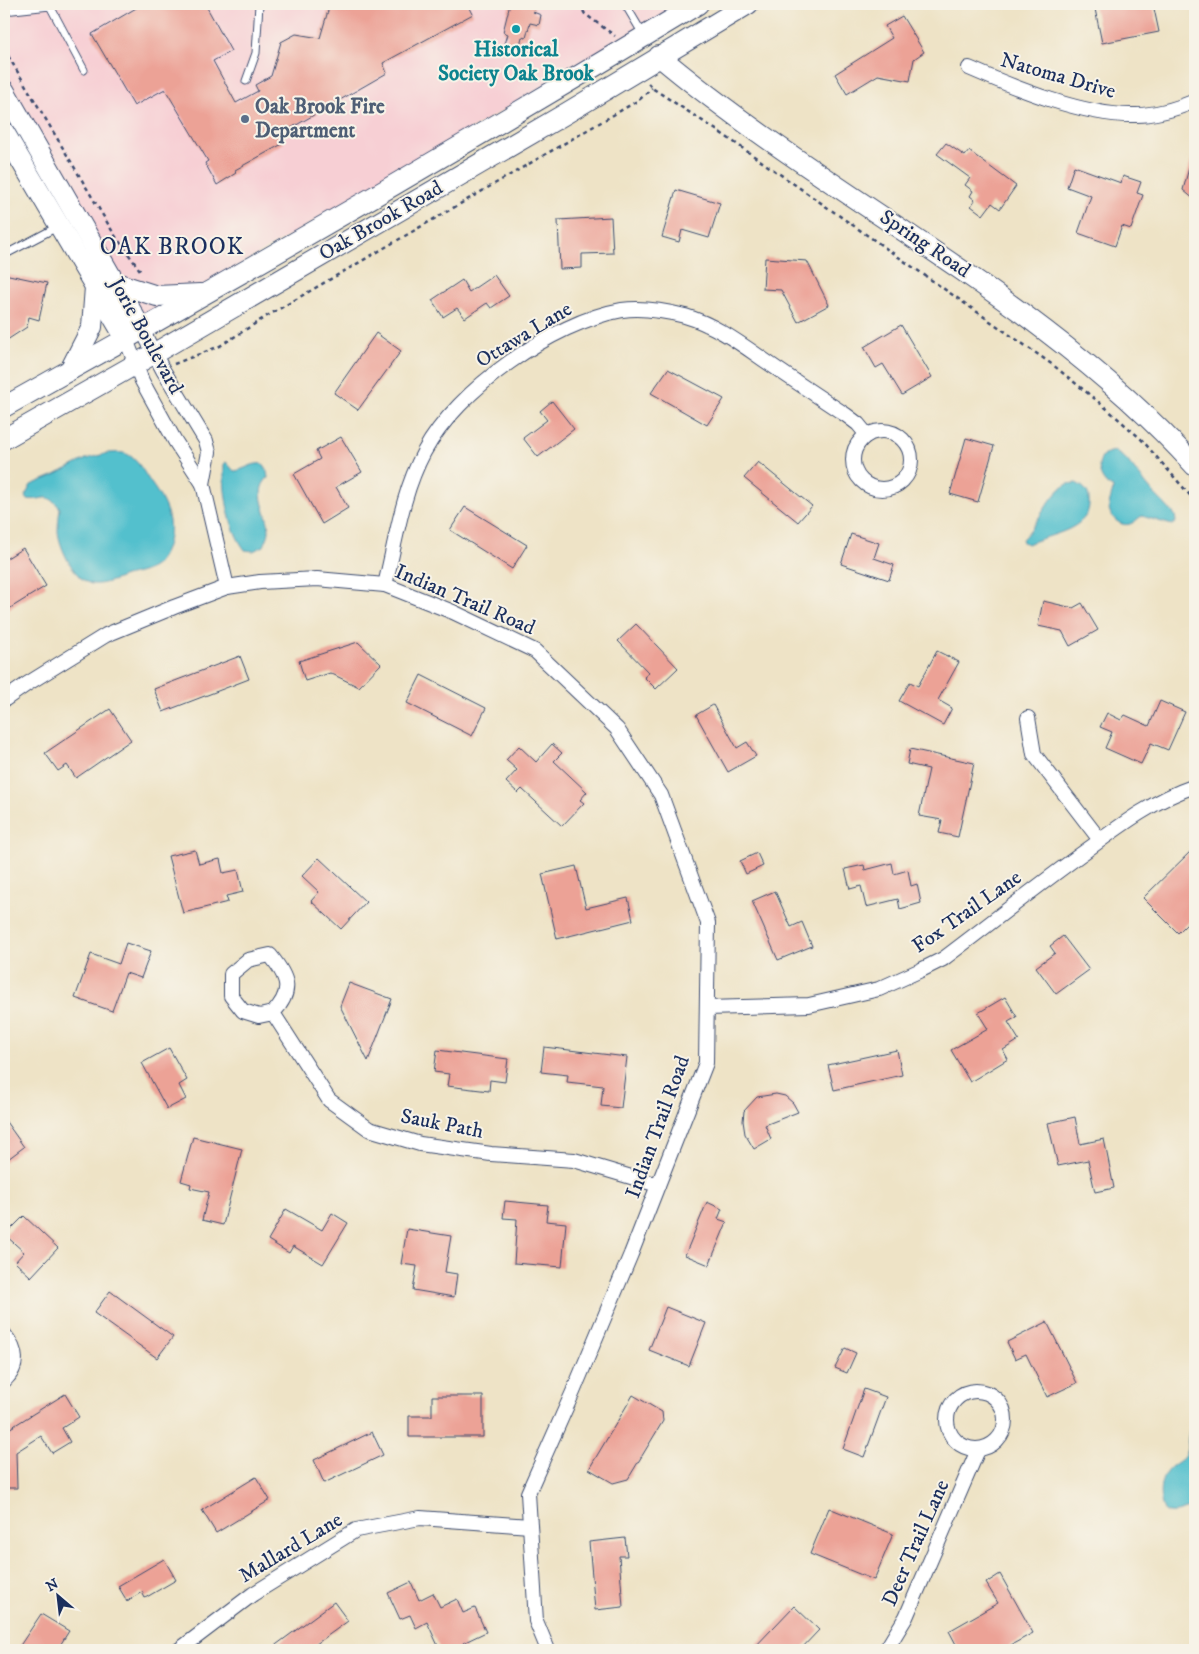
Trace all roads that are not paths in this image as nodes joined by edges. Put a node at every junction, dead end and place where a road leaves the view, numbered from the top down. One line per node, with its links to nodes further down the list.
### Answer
1 (259, 4): 10 (lane)
2 (625, 4): 6 (lane)
3 (698, 4): 6 (main road, Oak Brook Road)
4 (748, 4): 7 (main road, Oak Brook Road)
5 (4, 11): 9 (lane)
6 (644, 36): 7 (street, Spring Road); 18 (main road, Oak Brook Road)
7 (659, 56): 20 (main road, Oak Brook Road); 26 (main road, Spring Road)
8 (968, 68): 12 (street, Natoma Drive)
9 (84, 70)
10 (246, 81)
11 (4, 90): 16 (main road, Jorie Boulevard)
12 (1195, 101)
13 (4, 132): 14 (main road, Jorie Boulevard)
14 (59, 226): 15 (lane); 17 (main road, Jorie Boulevard)
15 (4, 255)
16 (116, 283): 18 (main road); 19 (main road, Jorie Boulevard)
17 (95, 287): 19 (main road, Jorie Boulevard); 22 (main road)
18 (204, 294): 19 (main road, Oak Brook Road)
19 (134, 334): 20 (street, Jorie Boulevard); 21 (street, Jorie Boulevard); 22 (main road, Oak Brook Road)
20 (154, 353): 21 (main road, Oak Brook Road); 27 (street, Jorie Boulevard)
21 (136, 364): 25 (main road, Oak Brook Road); 27 (street, Jorie Boulevard)
22 (70, 370): 23 (main road, Oak Brook Road)
23 (4, 407)
24 (867, 435): 24 (street); 28 (street, Ottawa Lane)
25 (8, 437)
26 (1195, 466)
27 (203, 484): 29 (street, Jorie Boulevard)
28 (385, 585): 29 (street, Indian Trail Road); 34 (street, Indian Trail Road)
29 (227, 587): 30 (street, Indian Trail Road)
30 (4, 700)
31 (1028, 718): 33 (street)
32 (1195, 786): 33 (street, Fox Trail Lane)
33 (1100, 840): 34 (street, Fox Trail Lane)
34 (707, 1008): 36 (street, Indian Trail Road)
35 (273, 1013): 35 (street); 36 (street, Sauk Path)
36 (658, 1185): 40 (street, Indian Trail Road)
37 (4, 1334): 38 (street)
38 (4, 1381)
39 (978, 1450): 39 (street); 43 (street, Deer Trail Lane)
40 (530, 1526): 41 (street, Mallard Lane); 42 (street, Indian Trail Road)
41 (180, 1650)
42 (548, 1650)
43 (886, 1650)

